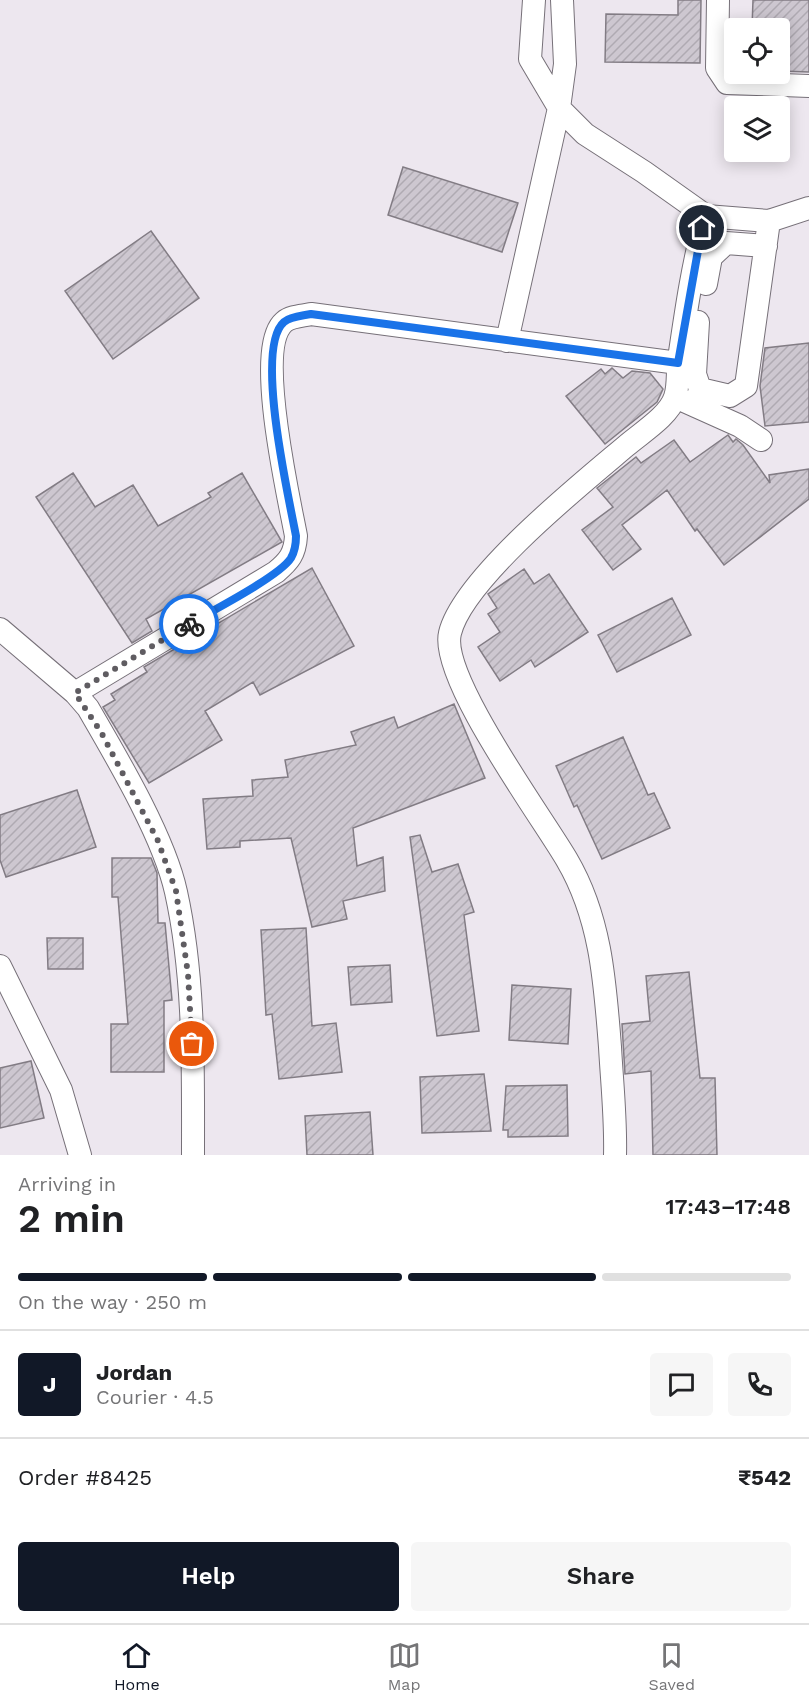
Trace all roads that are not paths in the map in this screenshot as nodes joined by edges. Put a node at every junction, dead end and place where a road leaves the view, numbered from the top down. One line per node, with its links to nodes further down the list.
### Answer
1 (534, 0): 5 (street)
2 (562, 0): 5 (street)
3 (718, 0): 4 (street)
4 (809, 86)
5 (559, 108): 7 (street); 10 (street)
6 (809, 208): 8 (street)
7 (706, 216): 8 (street); 11 (street)
8 (770, 221): 9 (street)
9 (766, 246): 12 (street); 12 (street)
10 (507, 341): 11 (street); 15 (street)
11 (678, 363): 12 (street)
12 (690, 397): 13 (street); 19 (street)
13 (761, 440)
14 (0, 629): 15 (street)
15 (75, 693): 18 (street)
16 (0, 966): 17 (street)
17 (80, 1155)
18 (193, 1155)
19 (615, 1155)

